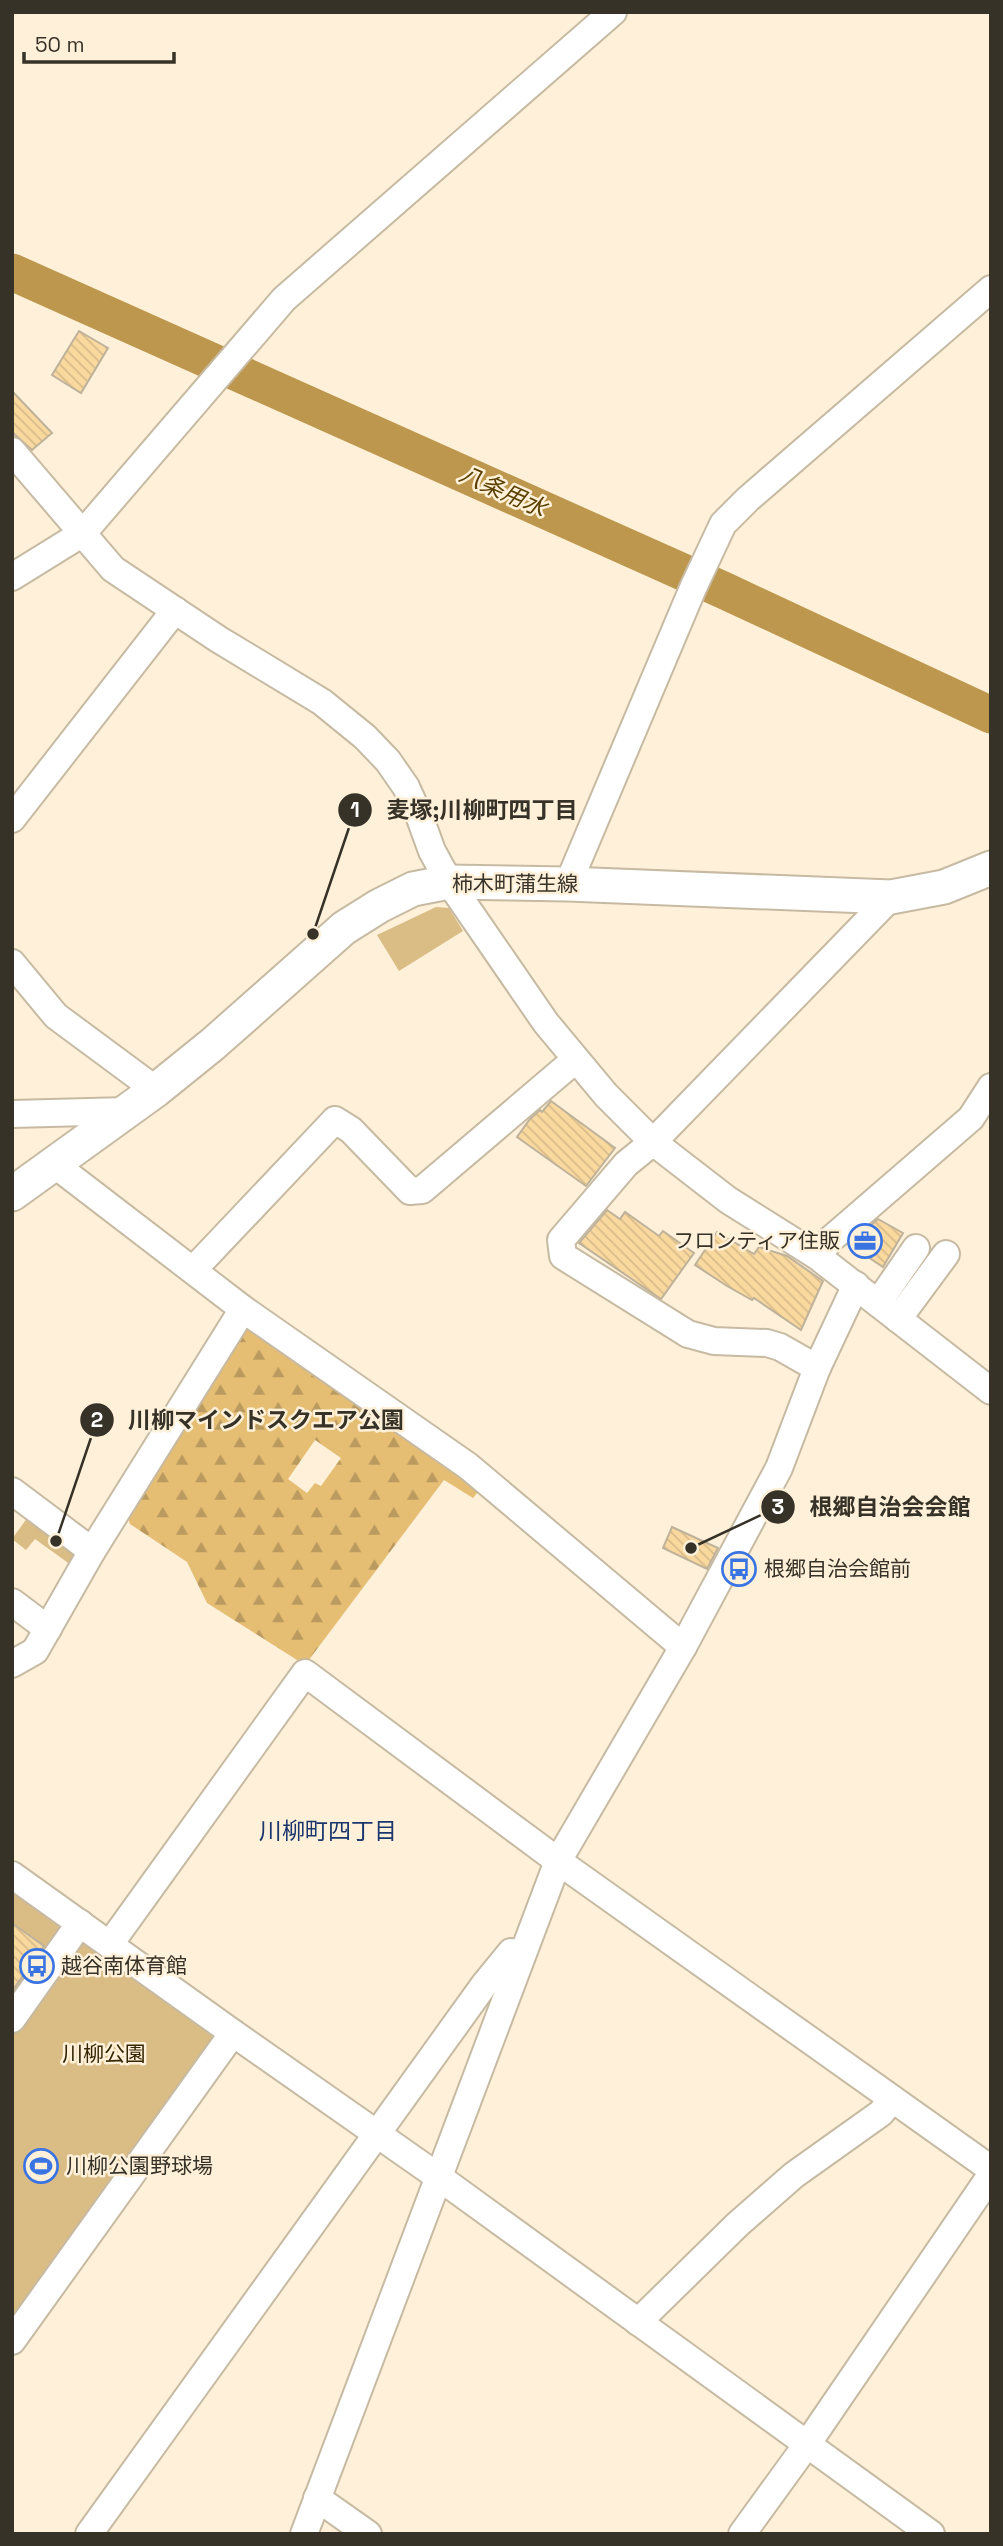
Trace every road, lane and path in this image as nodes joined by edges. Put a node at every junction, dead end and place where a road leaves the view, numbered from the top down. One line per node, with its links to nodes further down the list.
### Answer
1 (613, 12): 4 (street)
2 (991, 289): 10 (street)
3 (12, 451): 4 (street)
4 (83, 533): 5 (street); 6 (street)
5 (12, 577)
6 (175, 610): 7 (street); 9 (street)
7 (12, 819)
8 (991, 868): 11 (main road, 柿木町蒲生線)
9 (449, 882): 10 (main road, 柿木町蒲生線); 13 (street); 15 (main road, 柿木町蒲生線)
10 (568, 884): 11 (main road, 柿木町蒲生線)
11 (891, 897): 18 (street)
12 (12, 963): 15 (street)
13 (575, 1060): 18 (street); 24 (street)
14 (991, 1087): 23 (street)
15 (156, 1090): 16 (main road, 柿木町蒲生線)
16 (127, 1111): 17 (street); 19 (main road, 柿木町蒲生線)
17 (12, 1114)
18 (653, 1142): 23 (street); 28 (street)
19 (54, 1164): 20 (main road, 柿木町蒲生線); 24 (street)
20 (12, 1194)
21 (916, 1248): 27 (street)
22 (946, 1254): 27 (street)
23 (817, 1256): 25 (street)
24 (193, 1270): 26 (street)
25 (856, 1285): 27 (street); 28 (street)
26 (243, 1309): 31 (street); 34 (street)
27 (888, 1311): 29 (street)
28 (817, 1368): 34 (street)
29 (991, 1391)
30 (12, 1492): 31 (street)
31 (92, 1552): 33 (street)
32 (12, 1602): 33 (street)
33 (48, 1629): 35 (street)
34 (683, 1647): 36 (street)
35 (12, 1664)
36 (558, 1861): 39 (street); 40 (street); 43 (street)
37 (12, 1875): 38 (street)
38 (80, 1923): 39 (street); 41 (street)
39 (110, 1944): 42 (street)
40 (522, 1954): 44 (street); 47 (street)
41 (12, 2019)
42 (233, 2033): 44 (street); 49 (street)
43 (892, 2099): 45 (street); 48 (street)
44 (376, 2134): 47 (street); 52 (street)
45 (991, 2169)
46 (991, 2175): 50 (street)
47 (440, 2178): 48 (street); 51 (street)
48 (638, 2322): 50 (street)
49 (12, 2341)
50 (808, 2443): 55 (street); 56 (street)
51 (317, 2498): 53 (street); 54 (street)
52 (89, 2534)
53 (304, 2534)
54 (368, 2534)
55 (742, 2534)
56 (931, 2534)

